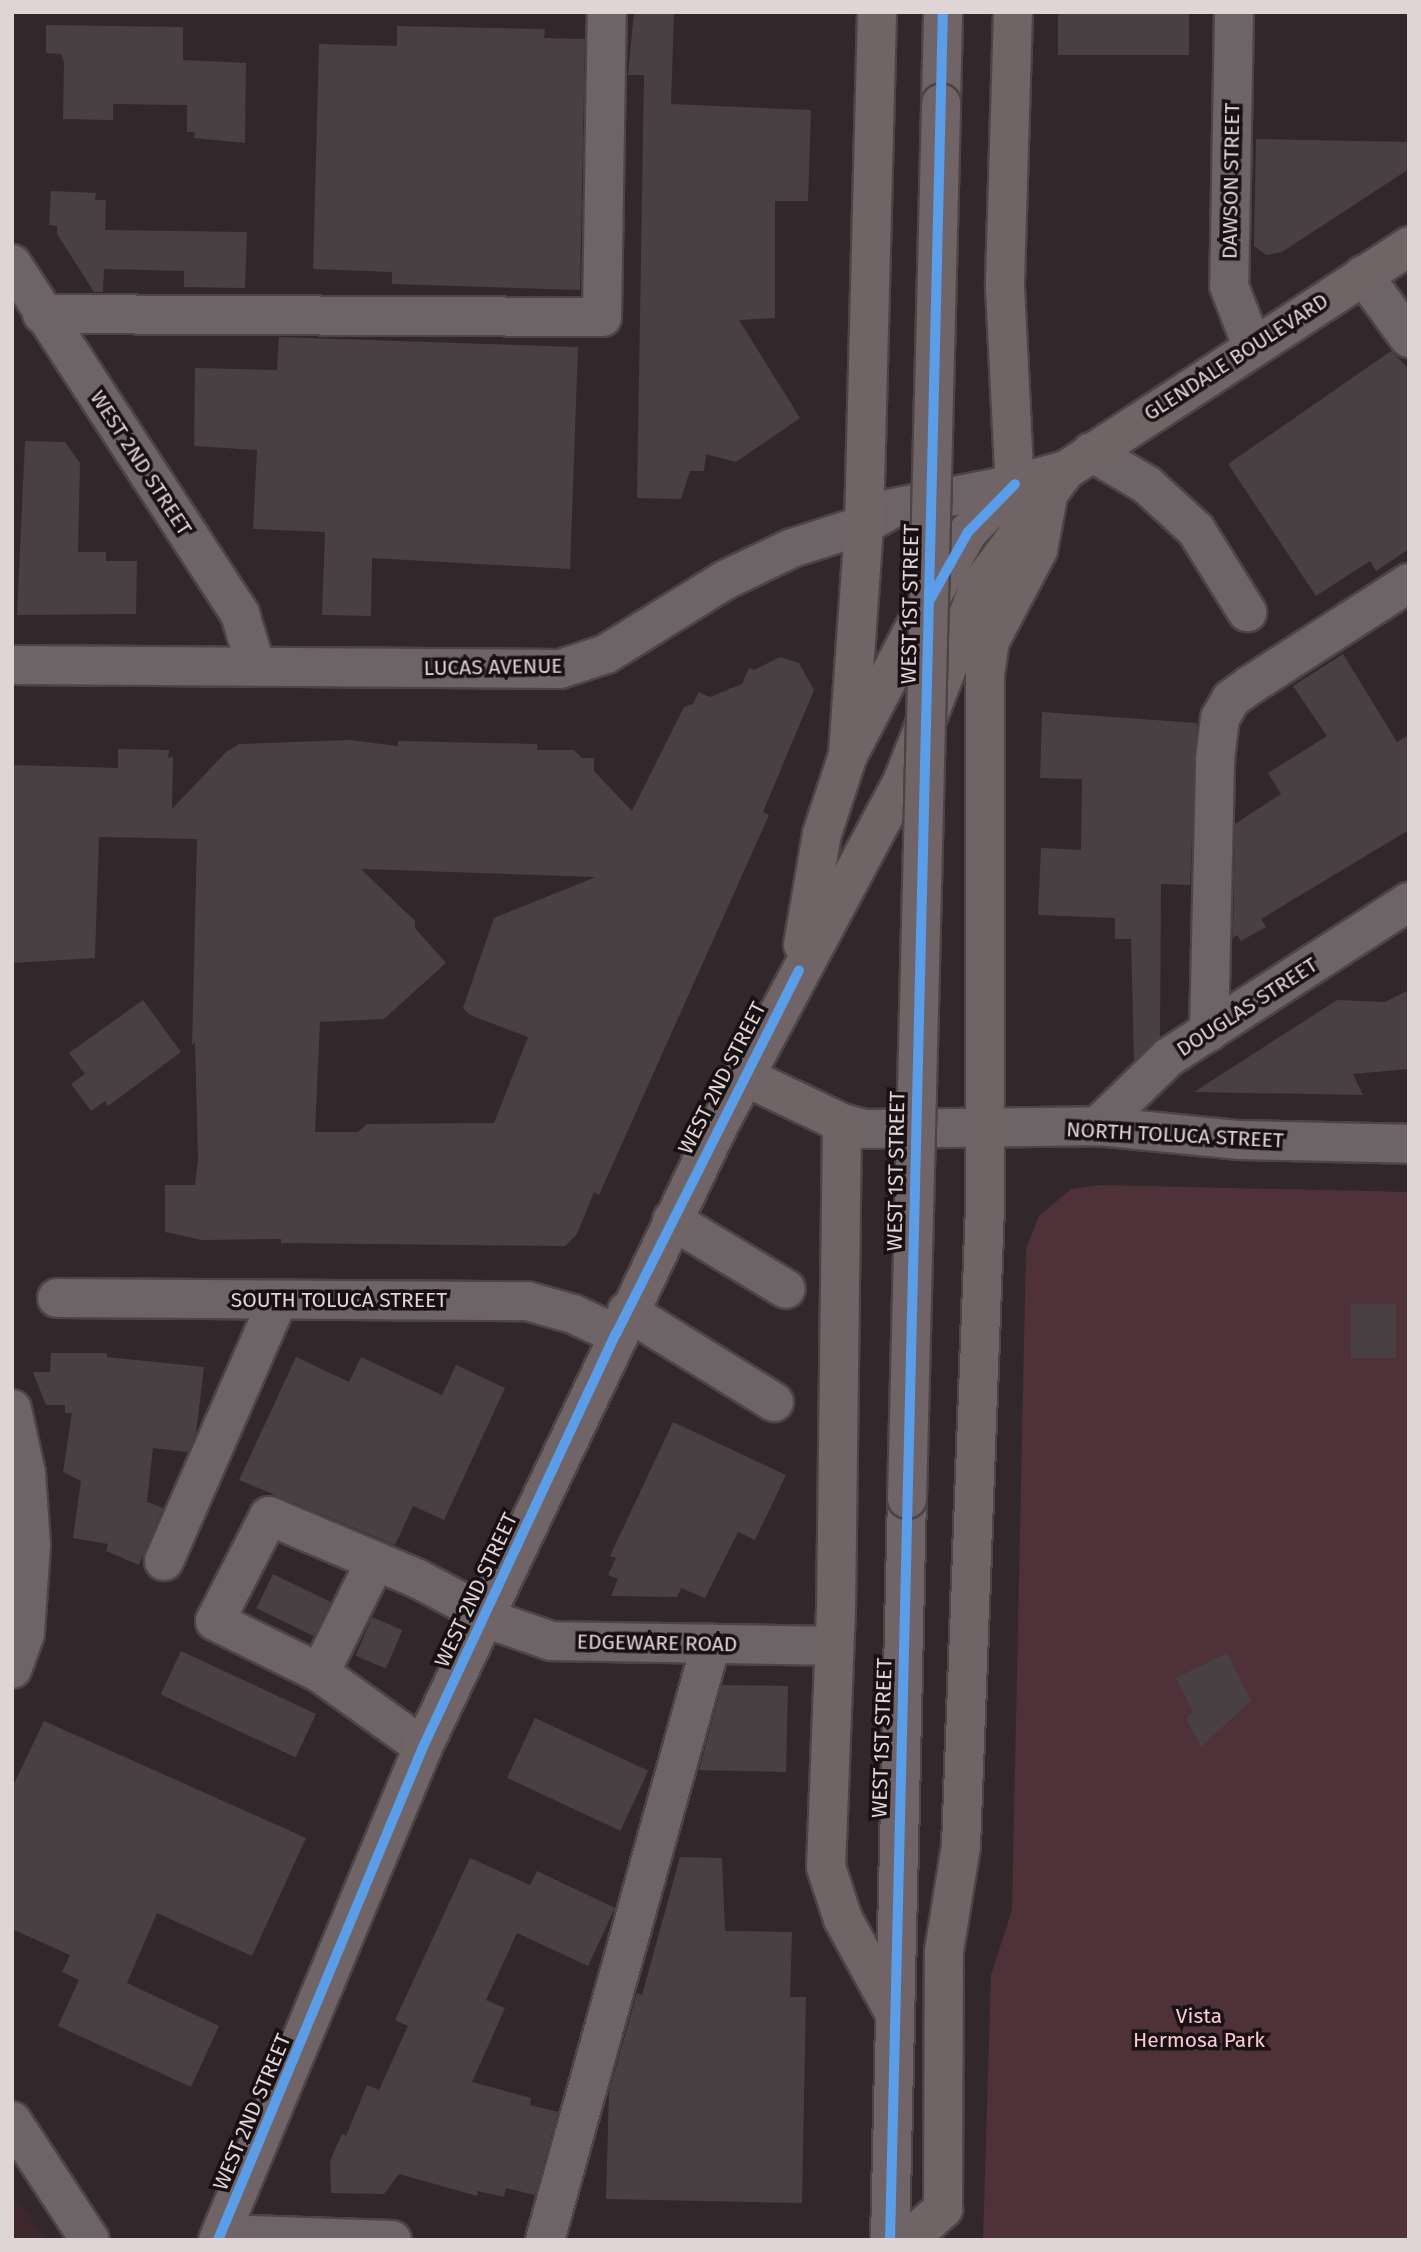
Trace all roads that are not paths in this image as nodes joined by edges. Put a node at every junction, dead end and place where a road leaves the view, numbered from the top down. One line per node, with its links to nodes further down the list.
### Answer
1 (607, 12): 9 (street)
2 (877, 12): 13 (main road)
3 (943, 12): 45 (main road, WEST 1ST STREET, bridge)
4 (1013, 12): 12 (main road)
5 (1234, 12): 11 (street, DAWSON STREET)
6 (1409, 246): 8 (main road, GLENDALE BOULEVARD)
7 (12, 264): 9 (street, WEST 2ND STREET)
8 (1363, 275): 10 (street); 11 (main road, GLENDALE BOULEVARD)
9 (42, 314): 20 (street, WEST 2ND STREET)
10 (1409, 338)
11 (1252, 346): 12 (main road, GLENDALE BOULEVARD)
12 (1056, 474): 13 (street, LUCAS AVENUE); 14 (main road); 15 (main road, GLENDALE BOULEVARD); 17 (street); 28 (main road)
13 (864, 525): 15 (street); 20 (street, LUCAS AVENUE); 21 (main road)
14 (1017, 531): 15 (street); 23 (main road, WEST 2ND STREET)
15 (968, 532): 18 (main road, GLENDALE BOULEVARD)
16 (1409, 583): 24 (street)
17 (1247, 612)
18 (919, 619): 21 (main road, WEST 2ND STREET)
19 (12, 665): 20 (street, LUCAS AVENUE)
20 (256, 667)
21 (848, 755): 23 (main road, WEST 2ND STREET)
22 (1409, 902): 24 (street, DOUGLAS STREET)
23 (799, 970): 25 (main road, WEST 2ND STREET)
24 (1209, 1032): 27 (street, DOUGLAS STREET)
25 (744, 1076): 26 (main road, NORTH TOLUCA STREET); 30 (main road, WEST 2ND STREET)
26 (842, 1123): 28 (street, NORTH TOLUCA STREET); 41 (main road)
27 (1098, 1126): 28 (street, NORTH TOLUCA STREET); 29 (street, NORTH TOLUCA STREET)
28 (983, 1129): 52 (main road)
29 (1409, 1144)
30 (672, 1220): 31 (street); 34 (main road, WEST 2ND STREET)
31 (786, 1289)
32 (57, 1298): 33 (street, SOUTH TOLUCA STREET)
33 (278, 1300): 34 (street, SOUTH TOLUCA STREET); 37 (street)
34 (622, 1323): 35 (street, SOUTH TOLUCA STREET); 39 (main road, WEST 2ND STREET)
35 (774, 1402)
36 (12, 1409): 42 (street)
37 (164, 1561)
38 (374, 1564): 39 (street, EDGEWARE ROAD); 43 (street); 43 (street, EDGEWARE ROAD)
39 (485, 1616): 40 (street, EDGEWARE ROAD); 44 (main road, WEST 2ND STREET)
40 (710, 1644): 41 (street, EDGEWARE ROAD); 50 (street)
41 (834, 1646): 45 (main road)
42 (12, 1670)
43 (320, 1673): 44 (street)
44 (424, 1747): 47 (main road, WEST 2ND STREET)
45 (894, 2012): 51 (main road, WEST 1ST STREET)
46 (12, 2121): 48 (street)
47 (219, 2237): 49 (street)
48 (90, 2240)
49 (393, 2240)
50 (545, 2240)
51 (890, 2240)
52 (908, 2240)

